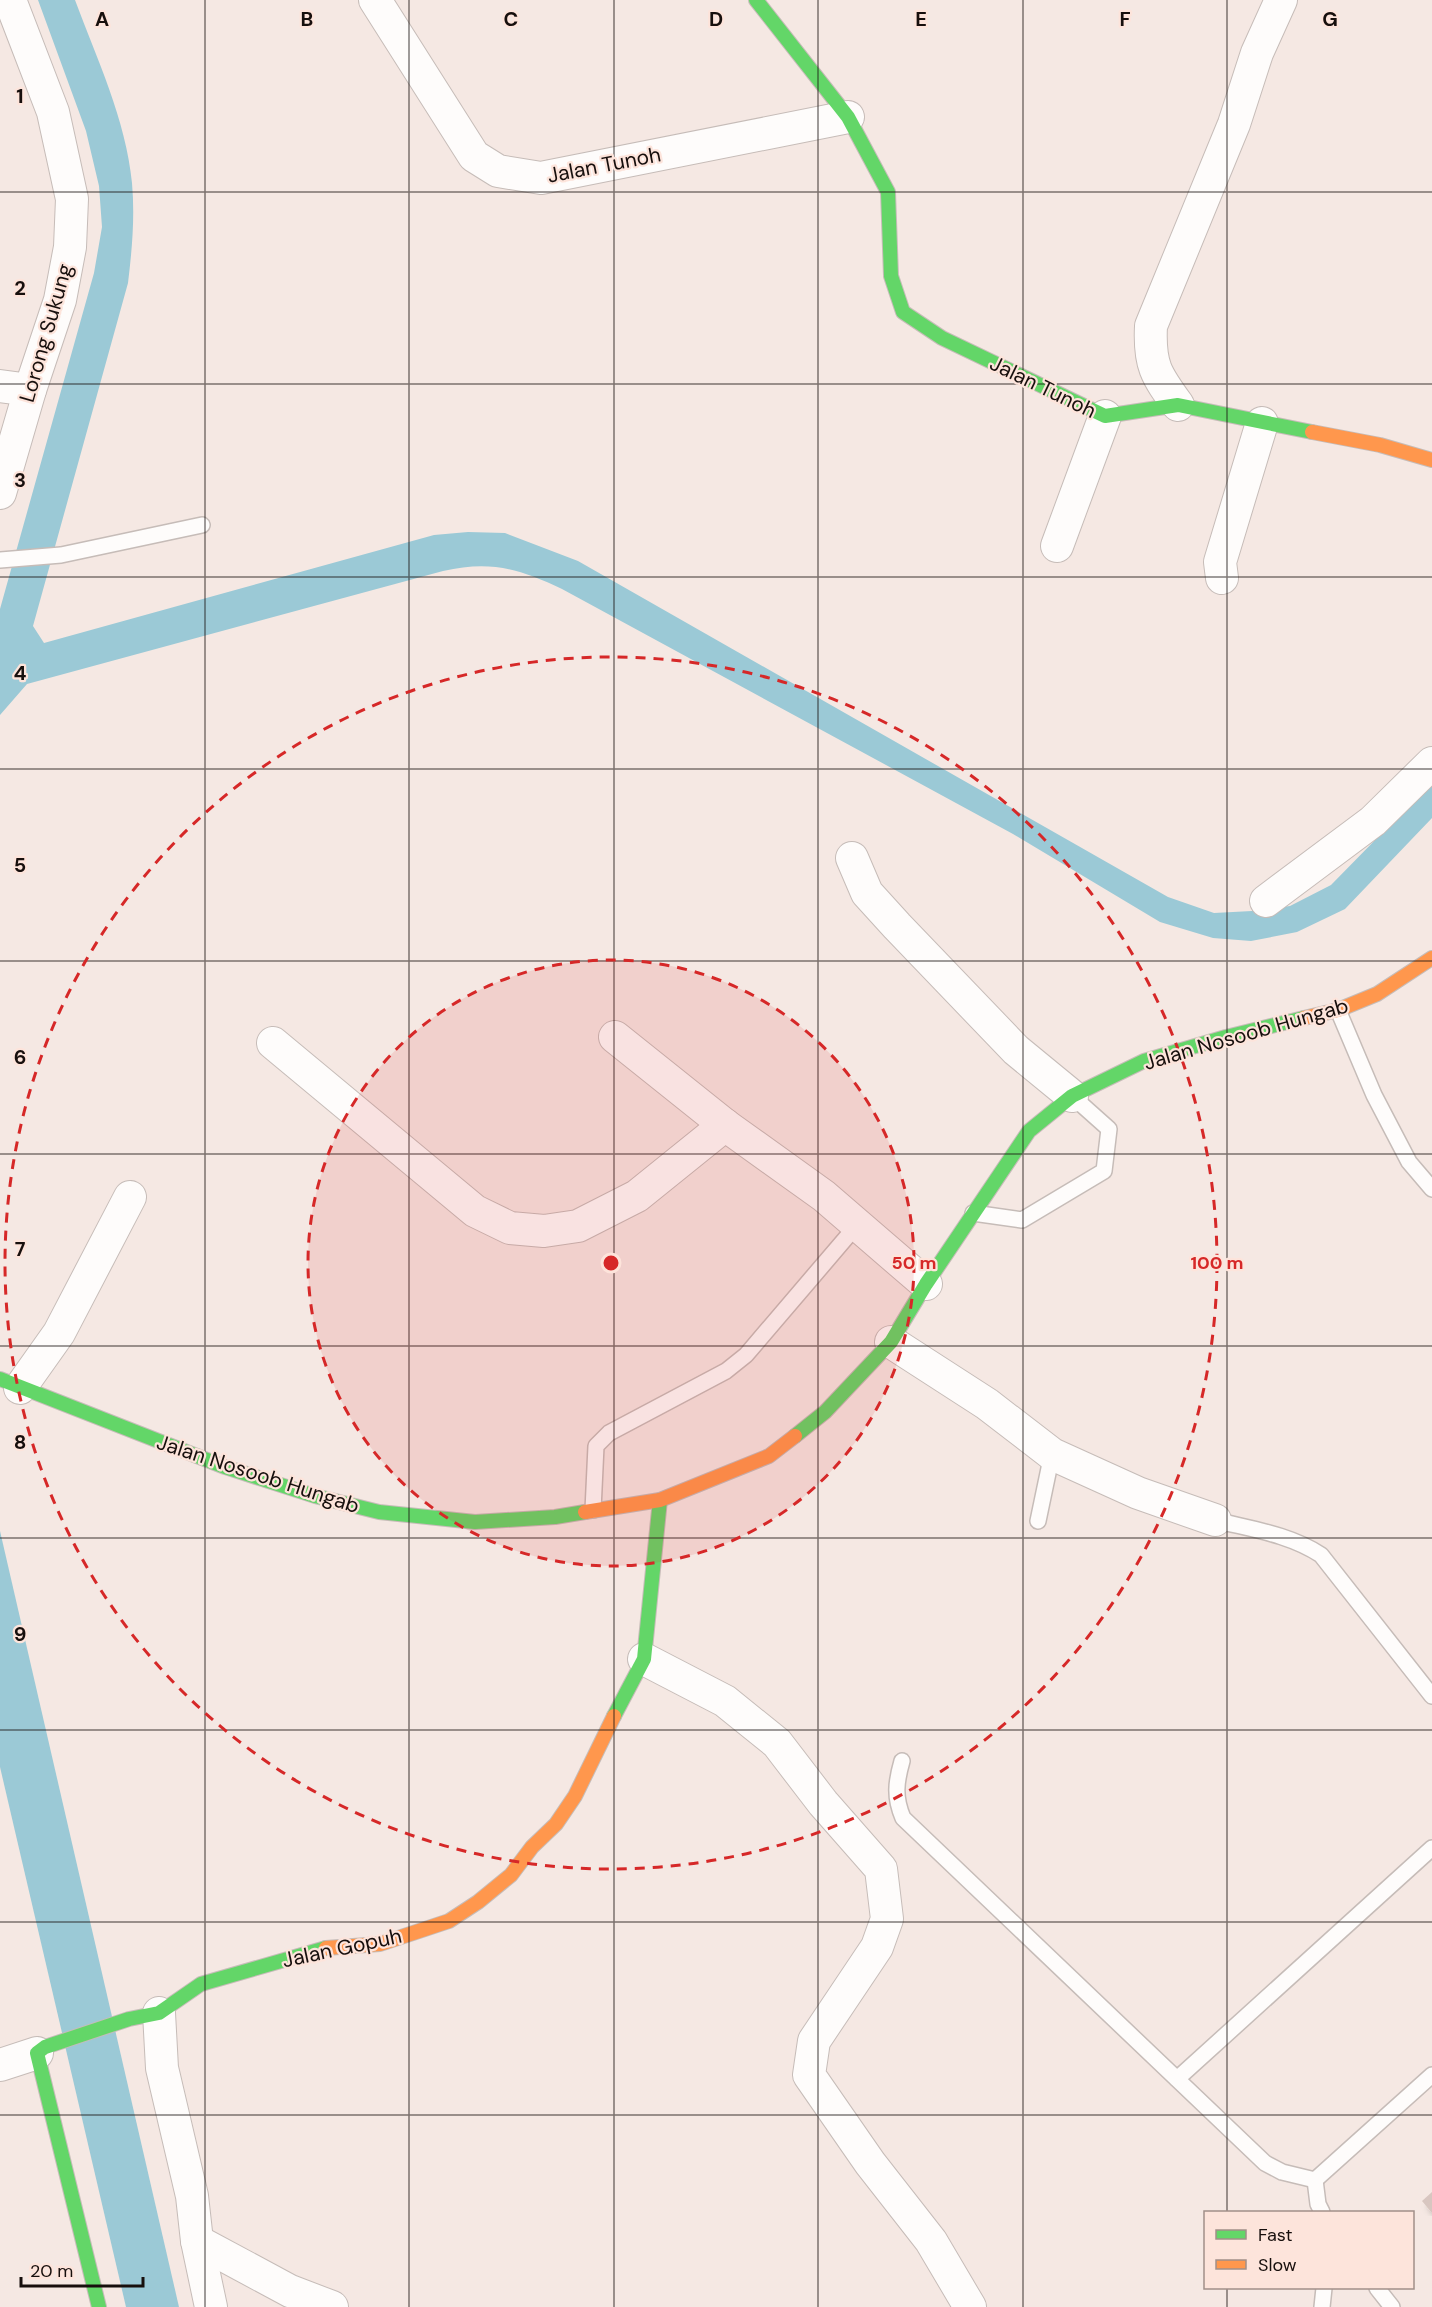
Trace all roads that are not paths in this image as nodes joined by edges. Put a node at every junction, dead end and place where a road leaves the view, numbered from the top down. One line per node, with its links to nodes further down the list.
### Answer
1 (10, 0): 6 (street, Lorong Sukung)
2 (375, 0): 5 (street, Jalan Tunoh)
3 (756, 0): 5 (street, Jalan Tunoh)
4 (1281, 0): 7 (street)
5 (848, 117): 8 (street, Jalan Tunoh)
6 (15, 388): 11 (street, Lorong Sukung)
7 (1178, 405): 8 (street, Jalan Tunoh); 9 (street, Jalan Tunoh)
8 (1105, 416): 13 (street)
9 (1262, 423): 10 (street, Jalan Tunoh); 15 (street)
10 (1432, 460)
11 (0, 493)
12 (202, 525): 14 (lane)
13 (1057, 546)
14 (2, 560)
15 (1222, 578)
16 (1432, 763): 18 (street)
17 (852, 858): 23 (street)
18 (1266, 902)
19 (1432, 958): 20 (street, Jalan Nosoob Hungab)
20 (1338, 1010): 23 (street, Jalan Nosoob Hungab); 25 (lane)
21 (615, 1037): 24 (street)
22 (273, 1043): 24 (street)
23 (1072, 1096): 27 (street, Jalan Nosoob Hungab); 27 (lane)
24 (725, 1125): 28 (street)
25 (1432, 1189)
26 (130, 1197): 31 (street)
27 (973, 1214): 29 (street, Jalan Nosoob Hungab)
28 (857, 1225): 29 (street); 34 (lane)
29 (926, 1284): 30 (street, Jalan Nosoob Hungab)
30 (891, 1342): 32 (street); 33 (street, Jalan Nosoob Hungab)
31 (10, 1384): 34 (street, Jalan Nosoob Hungab)
32 (1052, 1454): 35 (street); 36 (lane)
33 (660, 1500): 34 (street, Jalan Nosoob Hungab); 37 (street, Jalan Gopuh)
34 (593, 1510)
35 (1215, 1520): 38 (lane)
36 (1038, 1521)
37 (644, 1659): 41 (street, Jalan Gopuh); 54 (street)
38 (1432, 1696)
39 (902, 1761): 45 (lane)
40 (1432, 1848): 45 (lane)
41 (144, 2016): 42 (street, Jalan Gopuh); 48 (street)
42 (41, 2050): 43 (street, Jalan Gopuh); 51 (street)
43 (0, 2065)
44 (1432, 2075): 46 (lane)
45 (1177, 2079): 46 (lane)
46 (1315, 2180): 47 (lane)
47 (1321, 2211)
48 (197, 2241): 52 (street); 53 (street)
49 (1324, 2289): 55 (lane)
50 (1378, 2289): 56 (lane)
51 (99, 2307)
52 (211, 2307)
53 (332, 2307)
54 (970, 2307)
55 (1322, 2307)
56 (1392, 2307)

